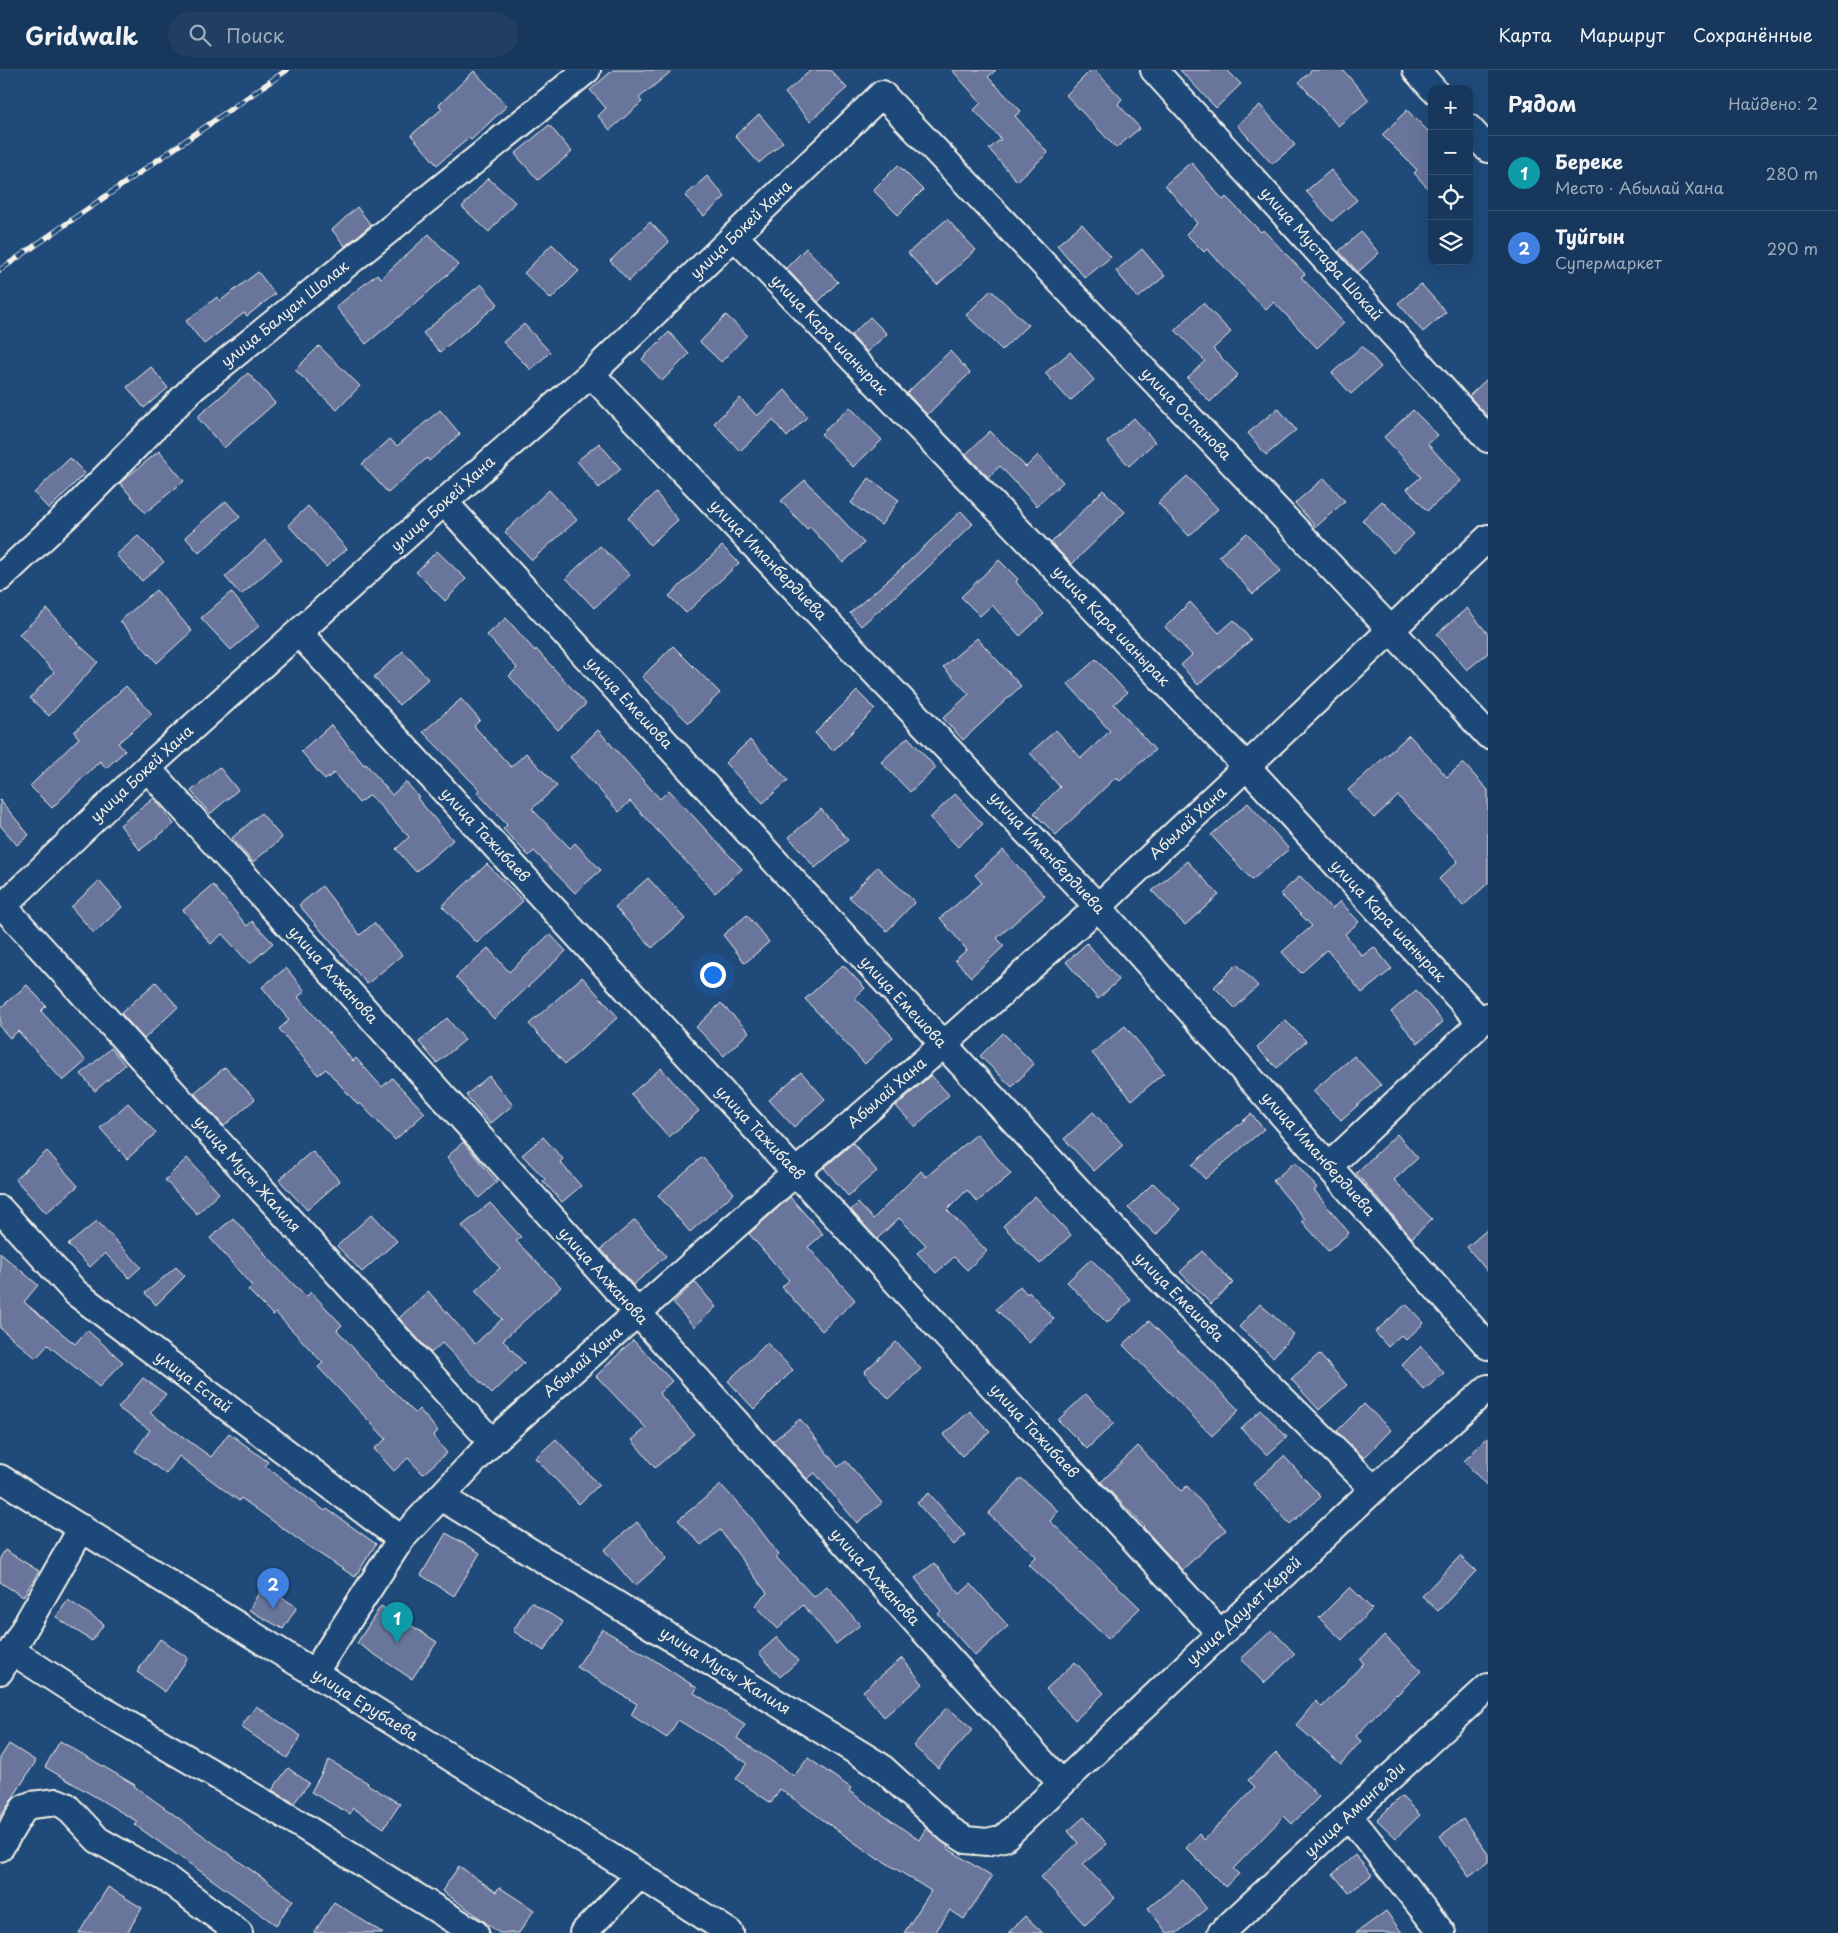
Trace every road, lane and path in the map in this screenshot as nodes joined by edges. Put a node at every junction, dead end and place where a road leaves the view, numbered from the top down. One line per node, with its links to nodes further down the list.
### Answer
1 (587, 70): 13 (street, улица Балуан Шолак)
2 (1154, 70): 10 (street, улица Мустафа Шокай)
3 (1416, 70): 4 (street)
4 (1429, 85)
5 (882, 94): 8 (street, улица Бокей Хана); 14 (street, улица Оспанова)
6 (1471, 130): 7 (street)
7 (1488, 149)
8 (734, 236): 9 (street, улица Бокей Хана); 18 (street, улица Кара шанырак)
9 (592, 374): 11 (street, улица Бокей Хана); 20 (street, улица Иманбердиева)
10 (1488, 438)
11 (444, 502): 15 (street, улица Бокей Хана); 22 (street, улица Емешова)
12 (1488, 538): 14 (street, Абылай Хана)
13 (0, 578)
14 (1391, 630): 16 (street, улица Оспанова); 18 (street, Абылай Хана)
15 (299, 633): 17 (street, улица Бокей Хана); 24 (street, улица Тажибаев)
16 (1488, 735)
17 (147, 768): 19 (street, улица Бокей Хана); 26 (street, улица Алжанова)
18 (1247, 768): 20 (street, Абылай Хана); 21 (street, улица Кара шанырак)
19 (1, 907): 29 (street, улица Мусы Жалиля)
20 (1098, 907): 22 (street, Абылай Хана); 23 (street, улица Иманбердиева)
21 (1485, 1019): 23 (street)
22 (943, 1045): 24 (street, Абылай Хана); 31 (street, улица Емешова)
23 (1329, 1166): 27 (street, улица Иманбердиева)
24 (796, 1172): 26 (street, Абылай Хана); 35 (street, улица Тажибаев)
25 (0, 1209): 34 (street, улица Естай)
26 (637, 1314): 29 (street, Абылай Хана); 39 (street, улица Алжанова)
27 (1488, 1346)
28 (1488, 1388): 31 (street, улица Даулет Керей)
29 (492, 1442): 32 (street, Абылай Хана)
30 (0, 1478): 33 (street, улица Ерубаева)
31 (1374, 1489): 35 (street, улица Даулет Керей)
32 (441, 1497): 34 (street, Абылай Хана); 41 (street, улица Мусы Жалиля)
33 (82, 1528): 36 (street); 37 (street, улица Ерубаева)
34 (401, 1540): 37 (street, Абылай Хана)
35 (1220, 1633): 39 (street, улица Даулет Керей)
36 (6, 1661): 45 (street)
37 (314, 1673): 43 (street, улица Ерубаева)
38 (1488, 1687): 40 (street, улица Амангелди)
39 (1062, 1783): 41 (street, улица Даулет Керей)
40 (1349, 1816): 48 (street, улица Амангелди); 49 (street)
41 (1004, 1838)
42 (0, 1848): 44 (street)
43 (640, 1876): 46 (street); 47 (street, улица Ерубаева)
44 (239, 1933)
45 (475, 1933)
46 (583, 1933)
47 (730, 1933)
48 (1221, 1933)
49 (1442, 1933)

